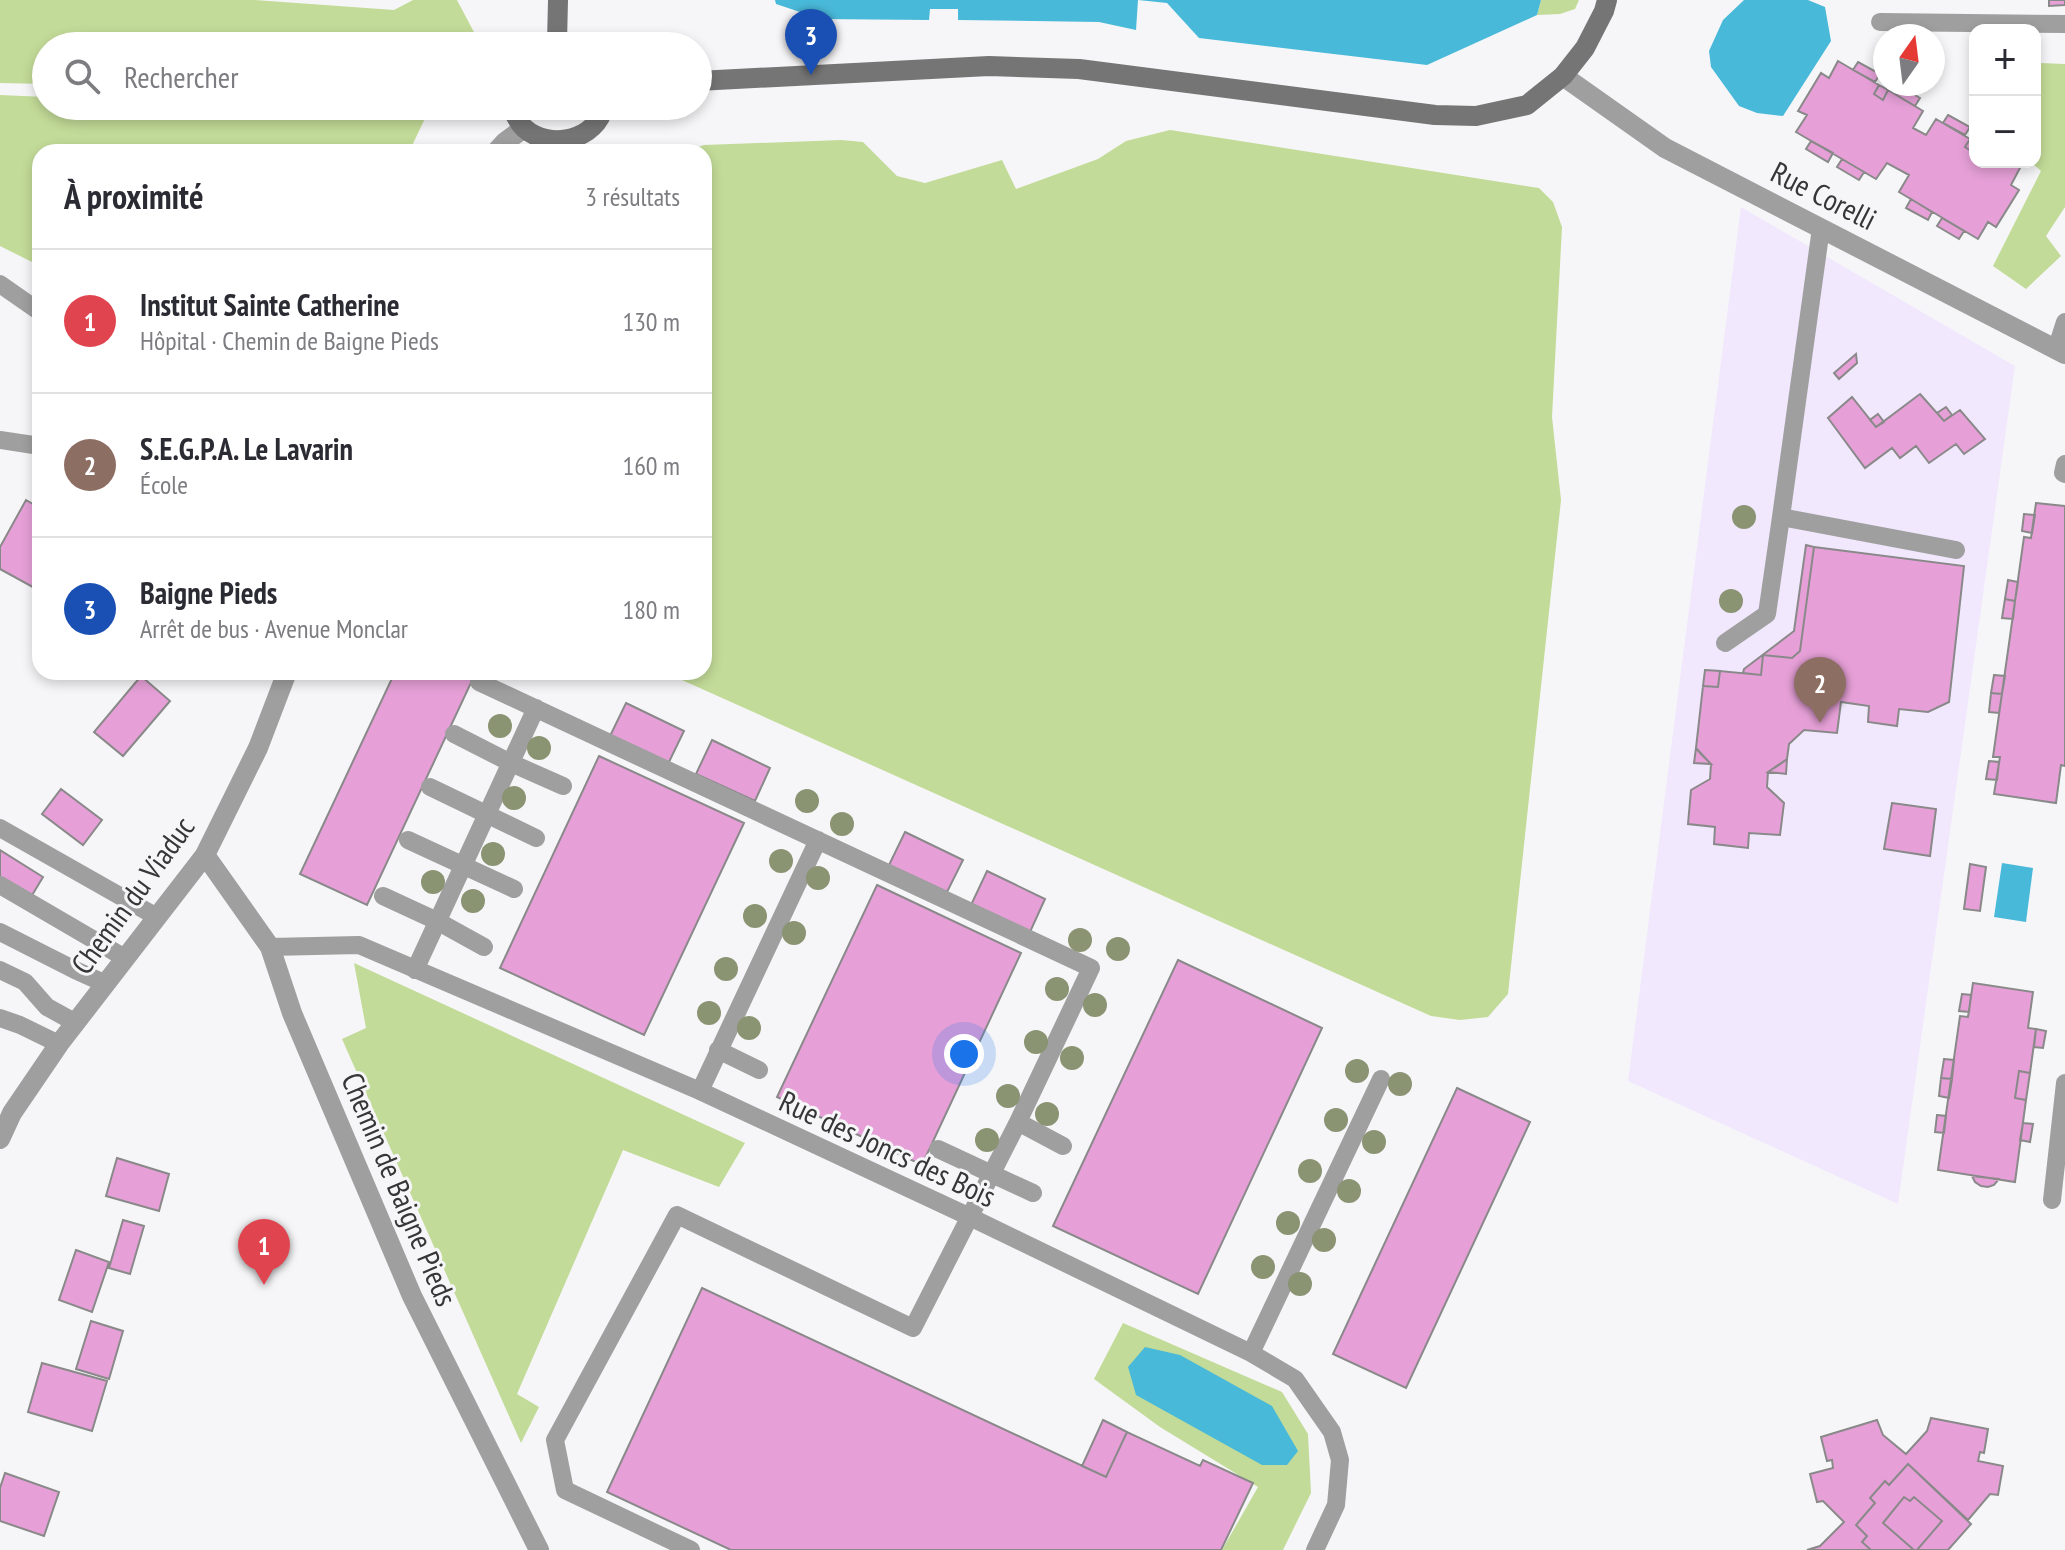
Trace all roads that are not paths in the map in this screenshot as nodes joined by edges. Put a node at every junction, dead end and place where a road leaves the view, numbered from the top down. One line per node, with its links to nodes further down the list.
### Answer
1 (558, 0): 5 (main road)
2 (1607, 0): 6 (main road)
3 (1880, 22): 4 (lane)
4 (2065, 24)
5 (557, 32)
6 (1563, 76): 7 (main road); 12 (street, Rue Corelli)
7 (712, 80)
8 (519, 120): 10 (main road)
9 (597, 120): 10 (main road)
10 (524, 128): 11 (street)
11 (503, 144)
12 (1821, 228): 16 (street, Rue Corelli); 21 (lane)
13 (0, 284): 14 (lane)
14 (32, 306)
15 (2065, 322): 16 (lane)
16 (2060, 352)
17 (0, 440): 18 (lane)
18 (32, 445)
19 (2065, 464): 20 (lane)
20 (2065, 474)
21 (1781, 517): 22 (lane); 23 (lane)
22 (1956, 550)
23 (1725, 643)
24 (284, 680): 36 (street, Chemin du Viaduc)
25 (479, 682): 26 (lane)
26 (536, 708): 28 (lane); 35 (lane)
27 (454, 734): 28 (lane)
28 (511, 763): 29 (lane); 31 (lane)
29 (563, 786)
30 (430, 787): 31 (lane)
31 (487, 814): 33 (lane); 37 (lane)
32 (0, 828): 41 (lane)
33 (536, 838)
34 (408, 840): 37 (lane)
35 (818, 840): 53 (lane); 58 (lane)
36 (205, 855): 41 (street, Chemin du Viaduc); 44 (street, Chemin de Baigne Pieds)
37 (463, 865): 39 (lane); 42 (lane)
38 (0, 885): 46 (lane)
39 (514, 889)
40 (383, 896): 42 (lane)
41 (157, 917): 46 (street, Chemin du Viaduc)
42 (437, 921): 45 (lane); 48 (lane)
43 (0, 932): 49 (lane)
44 (270, 947): 48 (lane, Rue des Joncs des Bois); 67 (street, Chemin de Baigne Pieds)
45 (484, 947)
46 (125, 958): 49 (street, Chemin du Viaduc)
47 (0, 970): 51 (lane)
48 (415, 970): 57 (lane, Rue des Joncs des Bois)
49 (106, 984): 51 (street, Chemin du Viaduc)
50 (0, 1018): 52 (lane)
51 (76, 1023): 52 (street, Chemin du Viaduc)
52 (59, 1044): 59 (street, Chemin du Viaduc)
53 (718, 1050): 54 (lane); 57 (lane)
54 (759, 1070)
55 (1381, 1079): 66 (lane)
56 (2065, 1083): 64 (lane)
57 (700, 1091): 65 (lane, Rue des Joncs des Bois)
58 (1018, 1122): 60 (lane); 62 (lane)
59 (0, 1139)
60 (1063, 1146)
61 (938, 1149): 62 (lane)
62 (992, 1173): 63 (lane); 65 (lane)
63 (1033, 1193)
64 (2052, 1200)
65 (970, 1217): 66 (lane, Rue des Joncs des Bois); 68 (lane)
66 (1251, 1353): 69 (lane, Rue des Joncs des Bois)
67 (539, 1550)
68 (691, 1550)
69 (1315, 1550)

